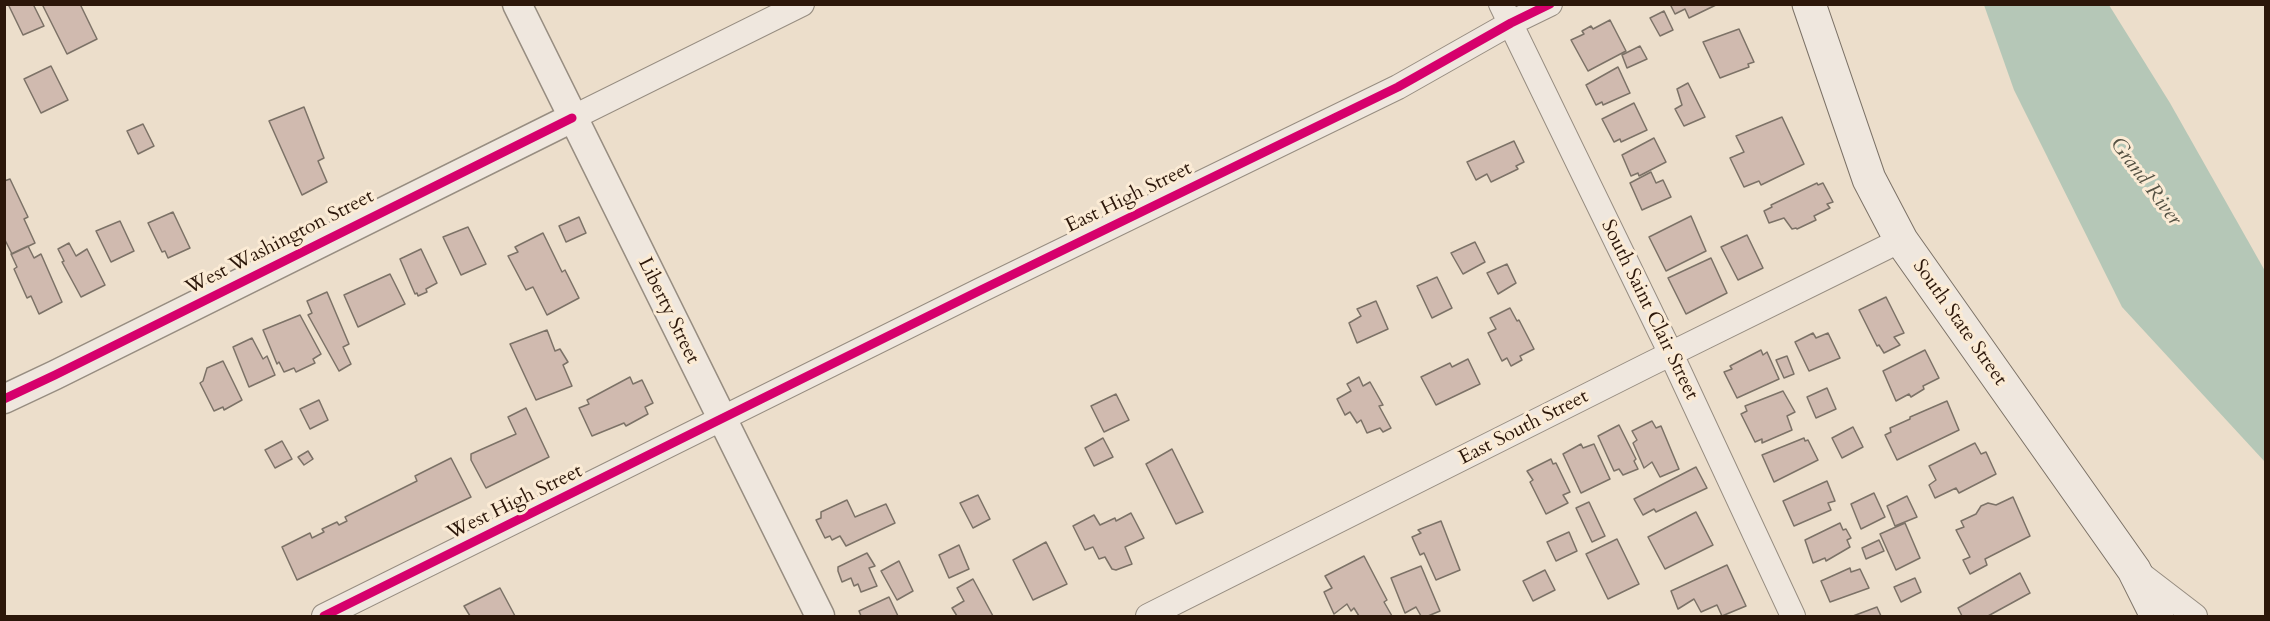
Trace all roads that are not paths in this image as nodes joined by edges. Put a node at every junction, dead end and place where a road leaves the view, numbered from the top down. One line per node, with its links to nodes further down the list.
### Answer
1 (517, 4): 6 (street, Liberty Street)
2 (802, 4): 6 (street)
3 (1550, 4): 5 (street, East High Street)
4 (1809, 4): 7 (main road, South State Street)
5 (1506, 14): 8 (street, South Saint Clair Street); 10 (street, East High Street)
6 (572, 118): 9 (street, West Washington Street); 10 (street, Liberty Street)
7 (1900, 240): 8 (street, East South Street); 11 (main road, South State Street)
8 (1671, 354): 14 (street, East South Street); 15 (street, South Saint Clair Street)
9 (4, 399)
10 (722, 420): 12 (street, West High Street); 13 (street, Liberty Street)
11 (2134, 570): 16 (main road, South State Street); 17 (street)
12 (324, 616)
13 (820, 616)
14 (1149, 616)
15 (1793, 616)
16 (2157, 616)
17 (2195, 616)

